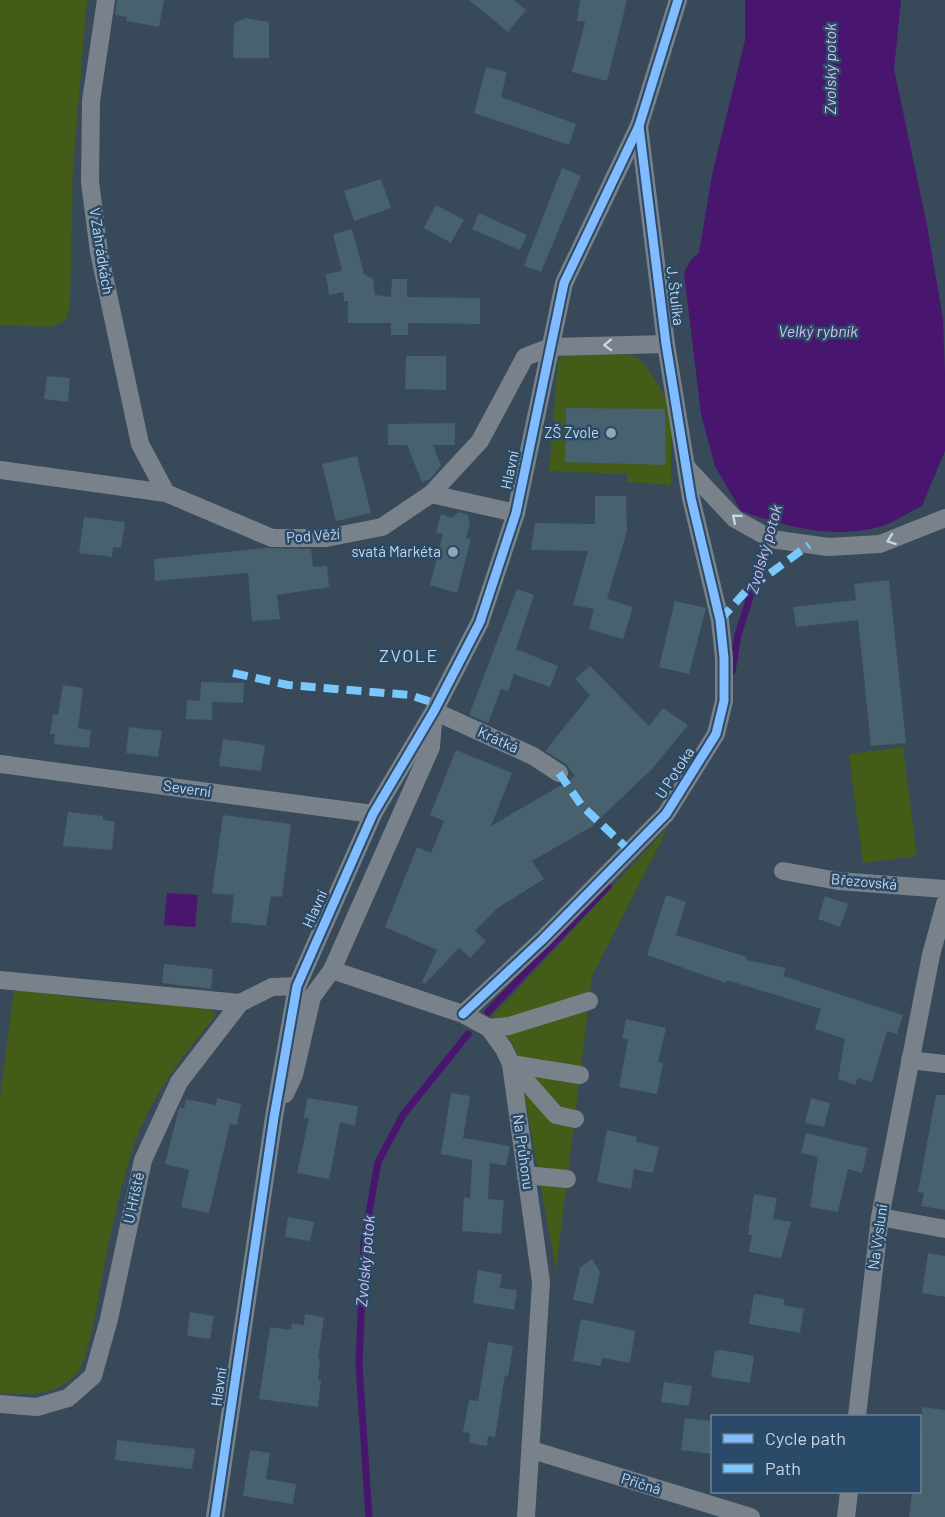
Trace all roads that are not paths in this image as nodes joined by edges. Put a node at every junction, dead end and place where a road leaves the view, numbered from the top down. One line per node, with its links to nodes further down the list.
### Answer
1 (106, 0): 8 (street, V Zahrádkách)
2 (678, 0): 3 (street, J. Štulíka)
3 (639, 126): 4 (street, J. Štulíka); 5 (street, J. Štulíka)
4 (666, 344): 5 (street, J. Štulíka, one-way to 5); 6 (street, J. Štulíka)
5 (551, 347): 9 (street, Pod Věží); 10 (street, Hlavní)
6 (688, 469): 11 (street, one-way to 6); 24 (street, U Potoka)
7 (0, 470): 8 (street, Pod Věží)
8 (166, 493): 9 (street, Pod Věží)
9 (431, 494): 10 (street)
10 (516, 513): 12 (street, Hlavní)
11 (945, 518)
12 (434, 711): 14 (street, Krátká); 15 (street, Hlavní); 19 (street, Hlavní)
13 (0, 764): 15 (street, Severní)
14 (559, 773)
15 (373, 814): 21 (street, Hlavní)
16 (783, 871): 17 (street, Březovská)
17 (945, 890)
18 (945, 904): 26 (street, Na Výsluní)
19 (332, 970): 24 (street, Na Průhonu); 30 (street, Hlavní)
20 (0, 980): 23 (street)
21 (297, 986): 23 (street, U Hřiště); 30 (street, Hlavní)
22 (589, 1001): 25 (street)
23 (240, 1003): 36 (street, U Hřiště)
24 (463, 1014): 25 (street, Na Průhonu)
25 (489, 1028): 27 (street, Na Průhonu)
26 (910, 1059): 28 (street); 34 (street, Na Výsluní)
27 (511, 1064): 29 (street); 31 (street); 32 (street, Na Průhonu)
28 (945, 1064)
29 (580, 1075)
30 (274, 1117): 40 (street, Hlavní)
31 (574, 1119)
32 (526, 1174): 33 (street); 38 (street, Na Průhonu)
33 (567, 1179)
34 (880, 1217): 35 (street); 37 (street, Na Výsluní)
35 (945, 1229)
36 (0, 1404)
37 (857, 1415)
38 (532, 1450): 41 (street, Na Průhonu); 42 (street, Příčná)
39 (849, 1493): 43 (street)
40 (215, 1517)
41 (525, 1517)
42 (751, 1517)
43 (846, 1517)

